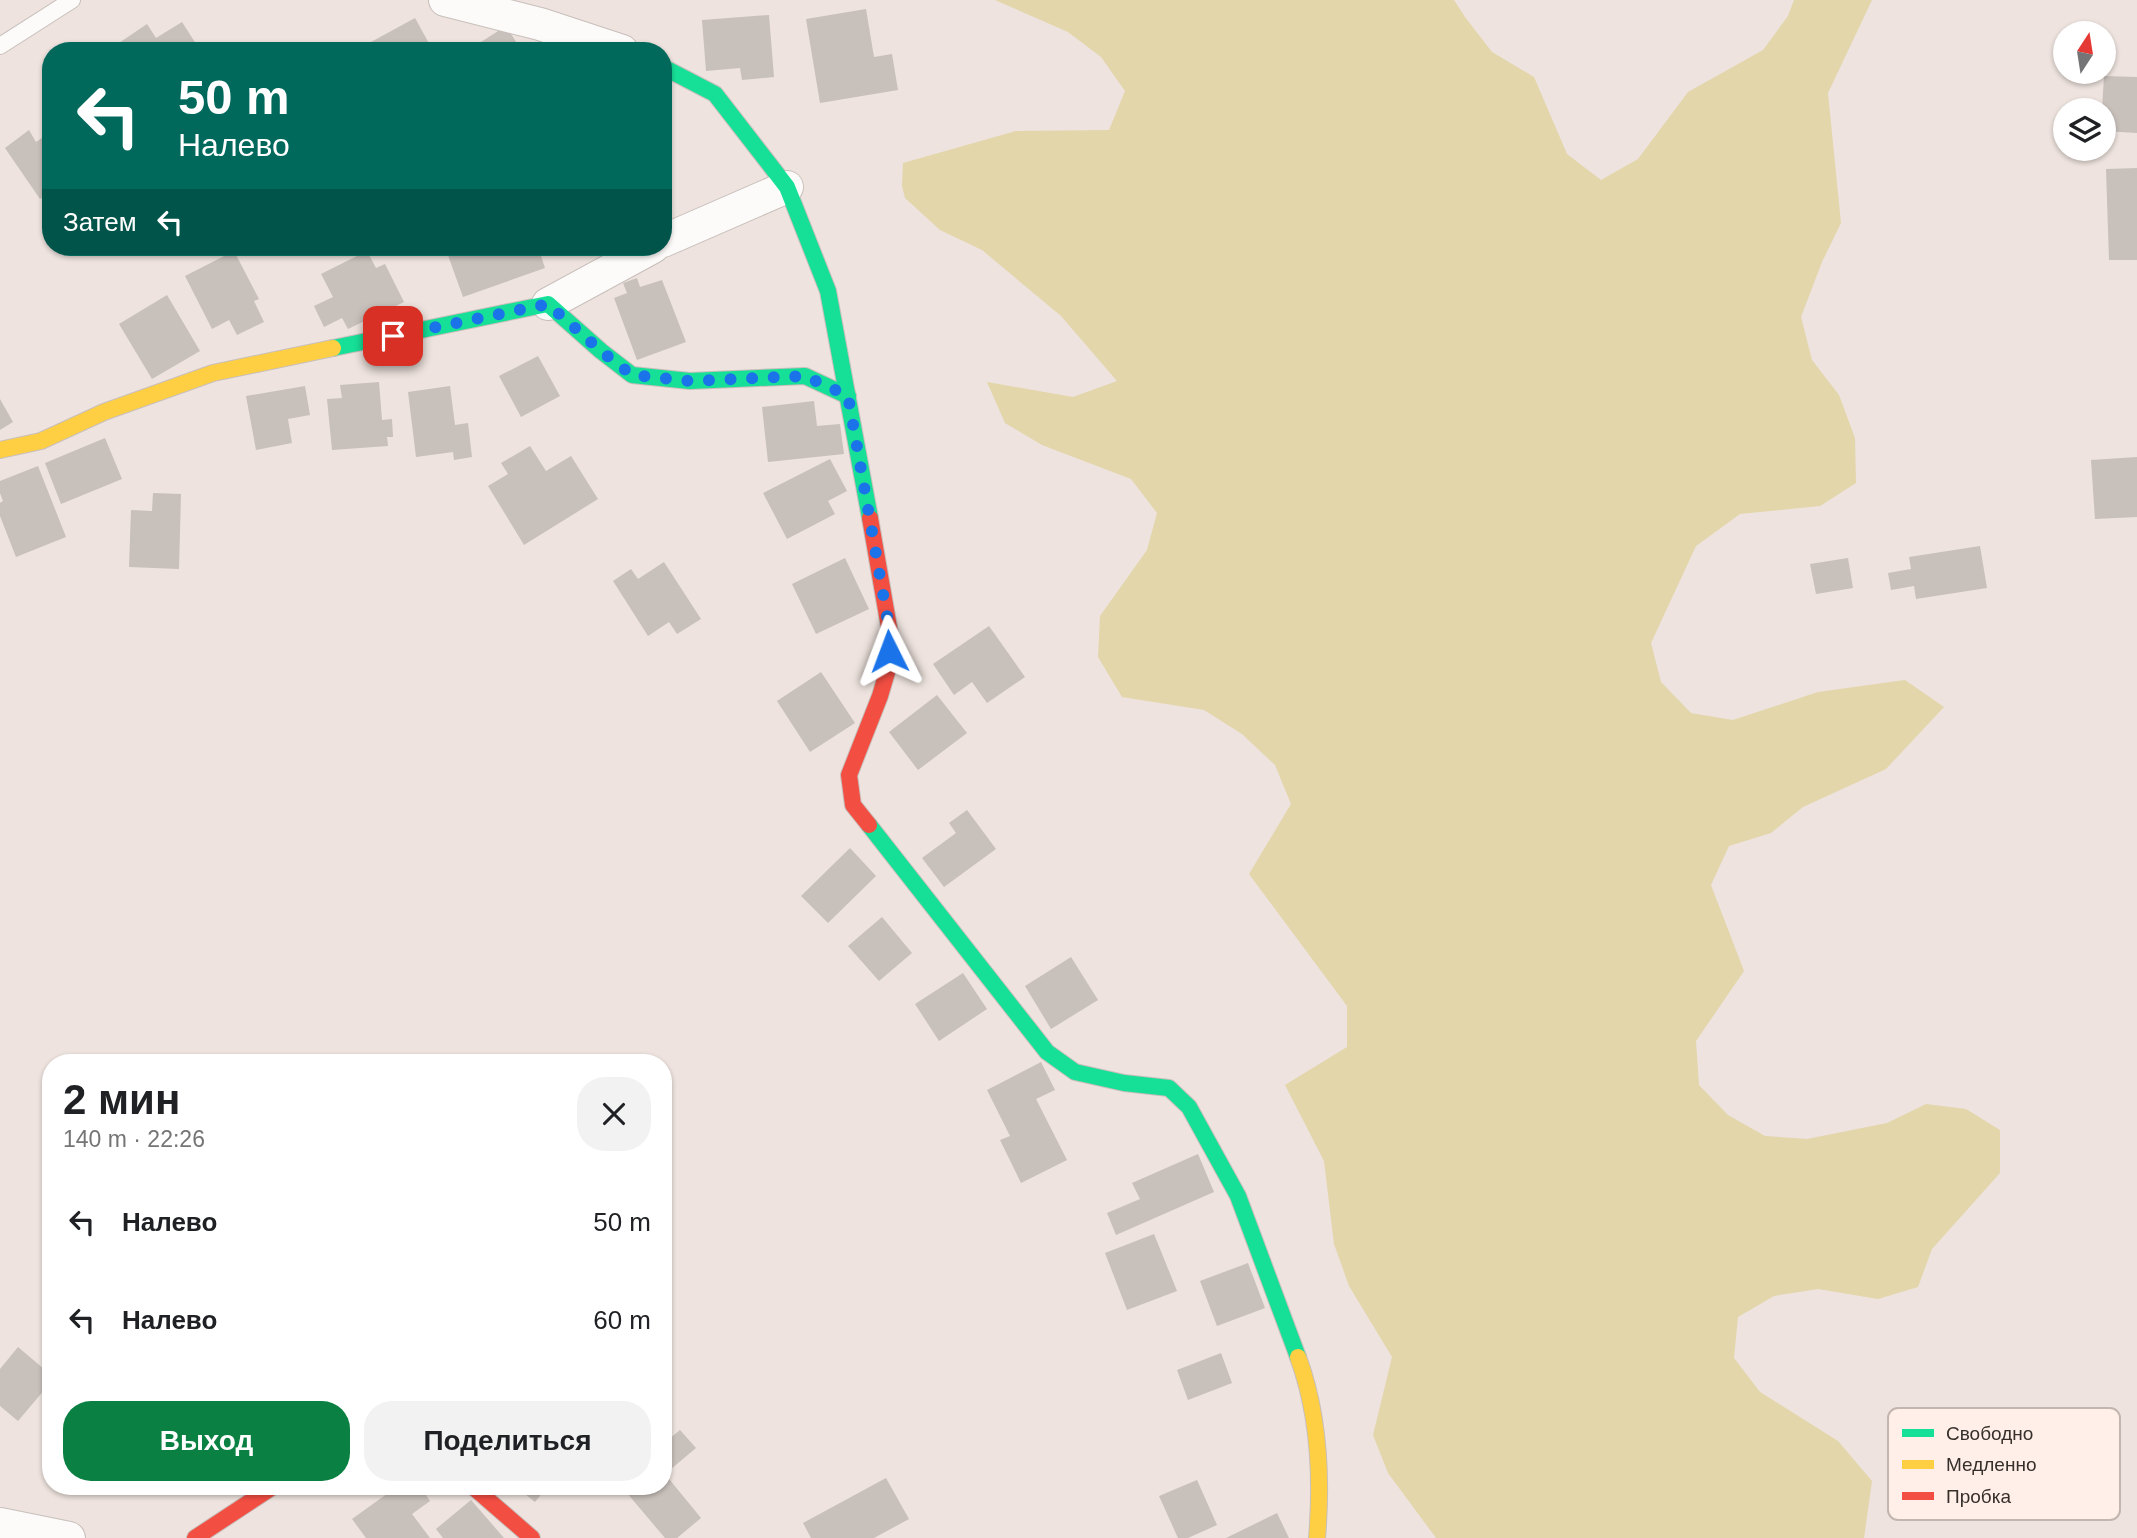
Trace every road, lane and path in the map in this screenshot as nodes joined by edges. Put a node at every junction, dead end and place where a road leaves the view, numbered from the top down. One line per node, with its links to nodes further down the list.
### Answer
1 (72, 0): 4 (lane)
2 (445, 0): 3 (street)
3 (595, 42)
4 (0, 46)
5 (672, 72): 6 (street)
6 (787, 187): 7 (street); 10 (street)
7 (672, 238)
8 (636, 256): 9 (street)
9 (548, 304): 10 (street); 11 (street)
10 (848, 396): 18 (street)
11 (0, 450)
12 (260, 1495): 16 (street)
13 (482, 1495): 17 (street)
14 (0, 1524): 15 (street)
15 (69, 1538)
16 (195, 1538)
17 (532, 1538)
18 (1317, 1538)

